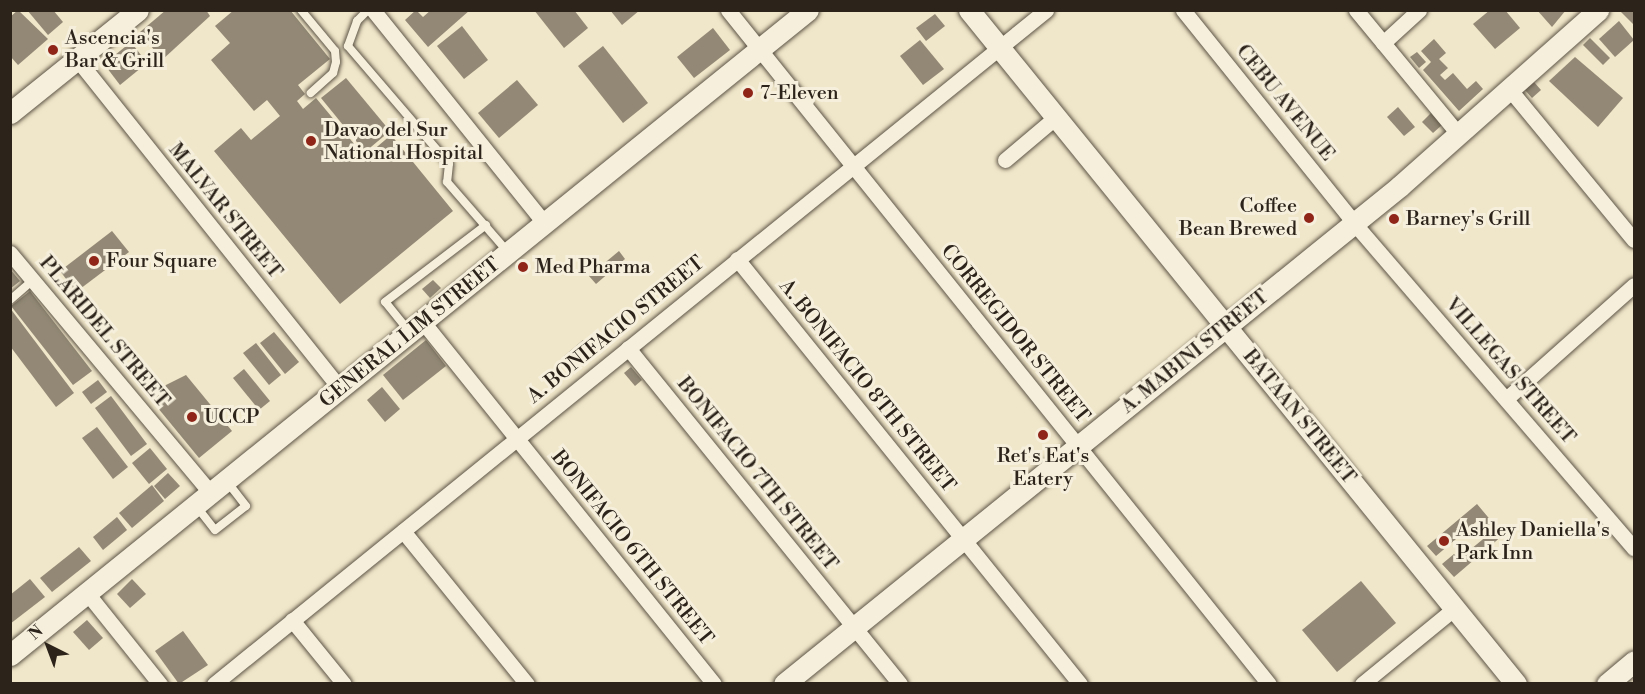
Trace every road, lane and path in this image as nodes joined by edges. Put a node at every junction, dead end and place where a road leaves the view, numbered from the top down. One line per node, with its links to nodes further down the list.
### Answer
1 (138, 10): 18 (street)
2 (301, 10): 17 (lane)
3 (368, 10): 14 (lane)
4 (373, 10): 27 (street)
5 (728, 10): 16 (street, CORREGIDOR STREET)
6 (808, 10): 16 (street, GENERAL LIM STREET)
7 (969, 10): 15 (street, BATAAN STREET)
8 (1046, 10): 15 (street, A. BONIFACIO STREET)
9 (1183, 10): 26 (street, CEBU AVENUE)
10 (1356, 10): 13 (street)
11 (1419, 10): 13 (street)
12 (1598, 10): 19 (street, A. MABINI STREET)
13 (1383, 43): 23 (street)
14 (348, 46): 17 (lane); 28 (lane)
15 (999, 48): 22 (street, BATAAN STREET); 25 (street, A. BONIFACIO STREET)
16 (760, 50): 25 (street, CORREGIDOR STREET); 27 (street, GENERAL LIM STREET)
17 (334, 51): 20 (lane)
18 (77, 59): 21 (street); 39 (street, MALVAR STREET)
19 (1511, 91): 23 (street, A. MABINI STREET); 29 (street)
20 (311, 93)
21 (10, 113)
22 (1056, 117): 24 (street); 37 (street, BATAAN STREET)
23 (1460, 136): 26 (street, A. MABINI STREET)
24 (1005, 160)
25 (853, 165): 32 (street, A. BONIFACIO STREET); 42 (street, CORREGIDOR STREET)
26 (1354, 222): 37 (street, A. MABINI STREET); 40 (street, VILLEGAS STREET)
27 (545, 224): 31 (street, GENERAL LIM STREET)
28 (486, 225): 31 (lane); 36 (lane)
29 (1635, 240)
30 (10, 253): 33 (street, PLARIDEL STREET)
31 (509, 253): 36 (street, GENERAL LIM STREET)
32 (737, 259): 38 (street, A. BONIFACIO STREET); 45 (street, A. BONIFACIO 8TH STREET)
33 (33, 279): 35 (lane); 43 (street, PLARIDEL STREET)
34 (1635, 285): 40 (street)
35 (10, 300)
36 (417, 327): 39 (street, GENERAL LIM STREET); 41 (street, BONIFACIO 6TH STREET)
37 (1226, 327): 42 (street, A. MABINI STREET); 48 (street, BATAAN STREET)
38 (628, 348): 41 (street, A. BONIFACIO STREET); 50 (street, BONIFACIO 7TH STREET)
39 (340, 389): 43 (street, GENERAL LIM STREET)
40 (1506, 399): 46 (street, VILLEGAS STREET)
41 (517, 438): 44 (street, A. BONIFACIO STREET); 57 (street, BONIFACIO 6TH STREET)
42 (1078, 446): 45 (street, A. MABINI STREET); 61 (street, CORREGIDOR STREET)
43 (211, 493): 43 (lane); 47 (street, GENERAL LIM STREET)
44 (403, 531): 49 (street, A. BONIFACIO STREET); 56 (street)
45 (963, 539): 50 (street, A. MABINI STREET); 60 (street, A. BONIFACIO 8TH STREET)
46 (1635, 548)
47 (87, 593): 51 (street, GENERAL LIM STREET); 53 (street)
48 (1455, 608): 62 (street); 63 (street, BATAAN STREET)
49 (292, 620): 54 (street, A. BONIFACIO STREET); 55 (street)
50 (854, 627): 58 (street, A. MABINI STREET); 59 (street, BONIFACIO 7TH STREET)
51 (10, 655)
52 (1635, 661): 64 (street)
53 (160, 684)
54 (214, 684)
55 (344, 684)
56 (526, 684)
57 (714, 684)
58 (784, 684)
59 (900, 684)
60 (1080, 684)
61 (1269, 684)
62 (1362, 684)
63 (1516, 684)
64 (1607, 684)

